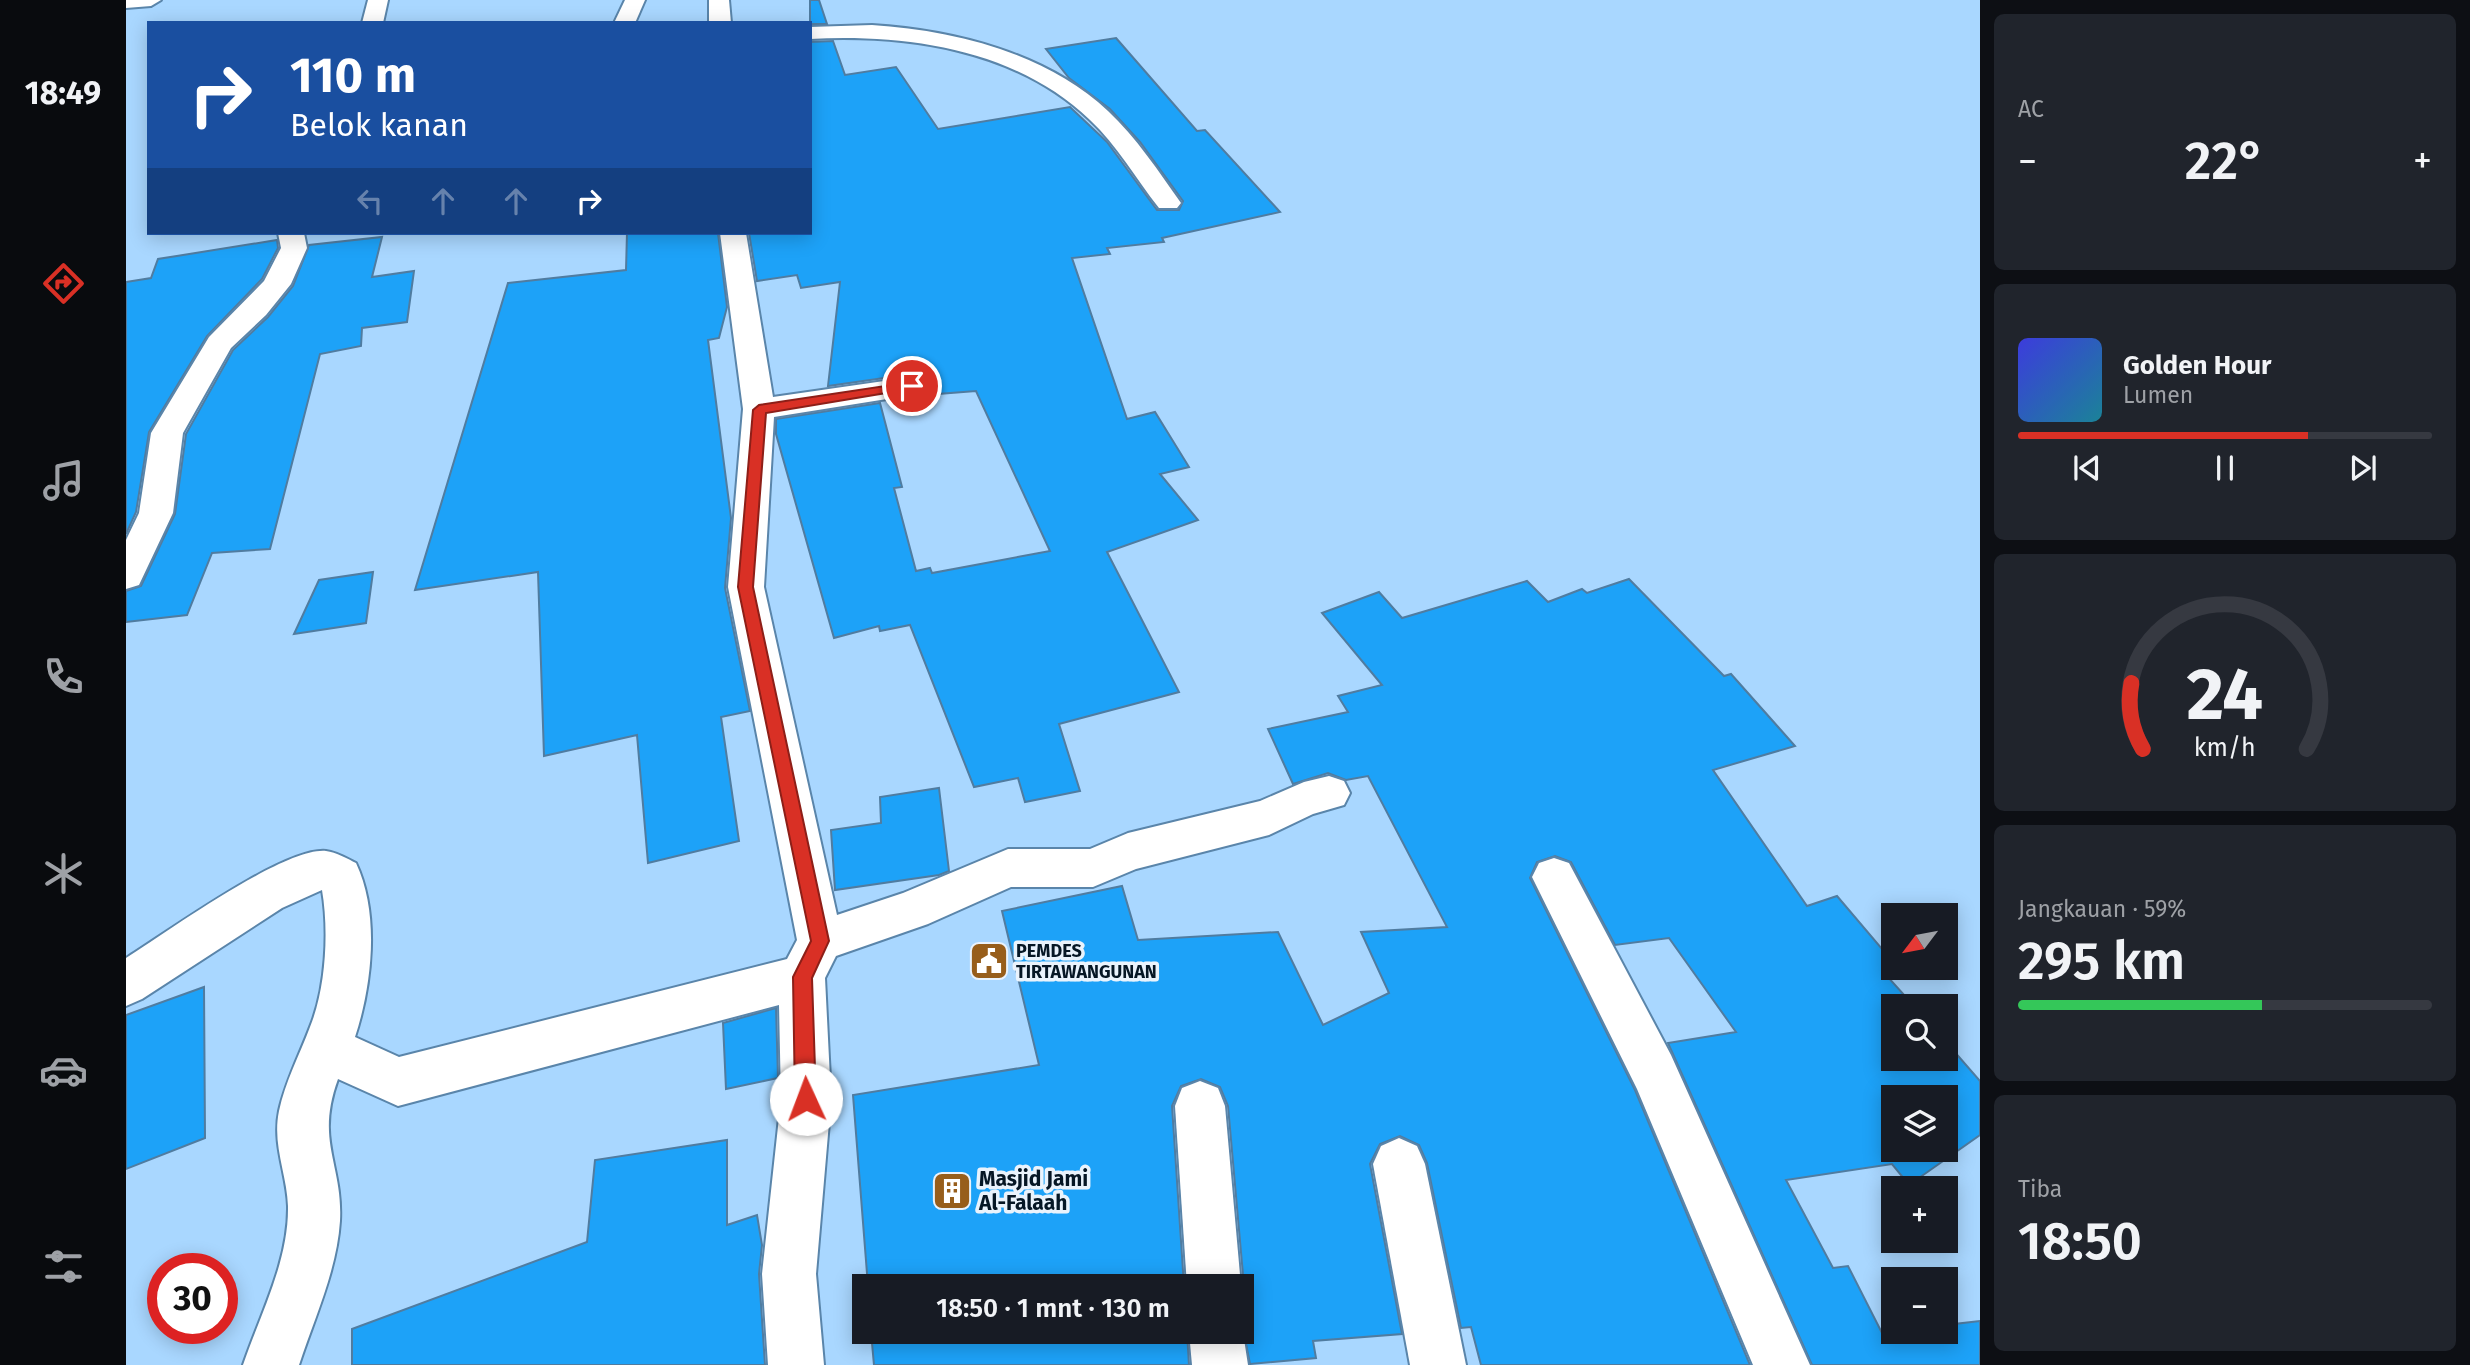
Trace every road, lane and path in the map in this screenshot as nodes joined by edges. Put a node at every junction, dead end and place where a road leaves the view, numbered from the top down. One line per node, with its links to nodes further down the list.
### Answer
1 (151, 0): 5 (street)
2 (378, 0): 6 (street)
3 (635, 0): 7 (street)
4 (719, 0): 8 (street)
5 (126, 2)
6 (373, 21)
7 (625, 21)
8 (720, 21)
9 (812, 33): 10 (street)
10 (1168, 204)
11 (292, 235): 15 (street)
12 (733, 235): 14 (street)
13 (912, 386): 14 (street)
14 (759, 410): 18 (street)
15 (126, 576)
16 (1329, 793): 18 (street)
17 (1554, 877): 29 (street)
18 (811, 959): 20 (street); 26 (street)
19 (126, 984): 20 (street)
20 (326, 1048): 25 (street)
21 (1200, 1107): 23 (street)
22 (1399, 1164): 28 (street)
23 (1213, 1274)
24 (1218, 1344): 27 (street)
25 (271, 1365)
26 (796, 1365)
27 (1220, 1365)
28 (1438, 1365)
29 (1782, 1365)

